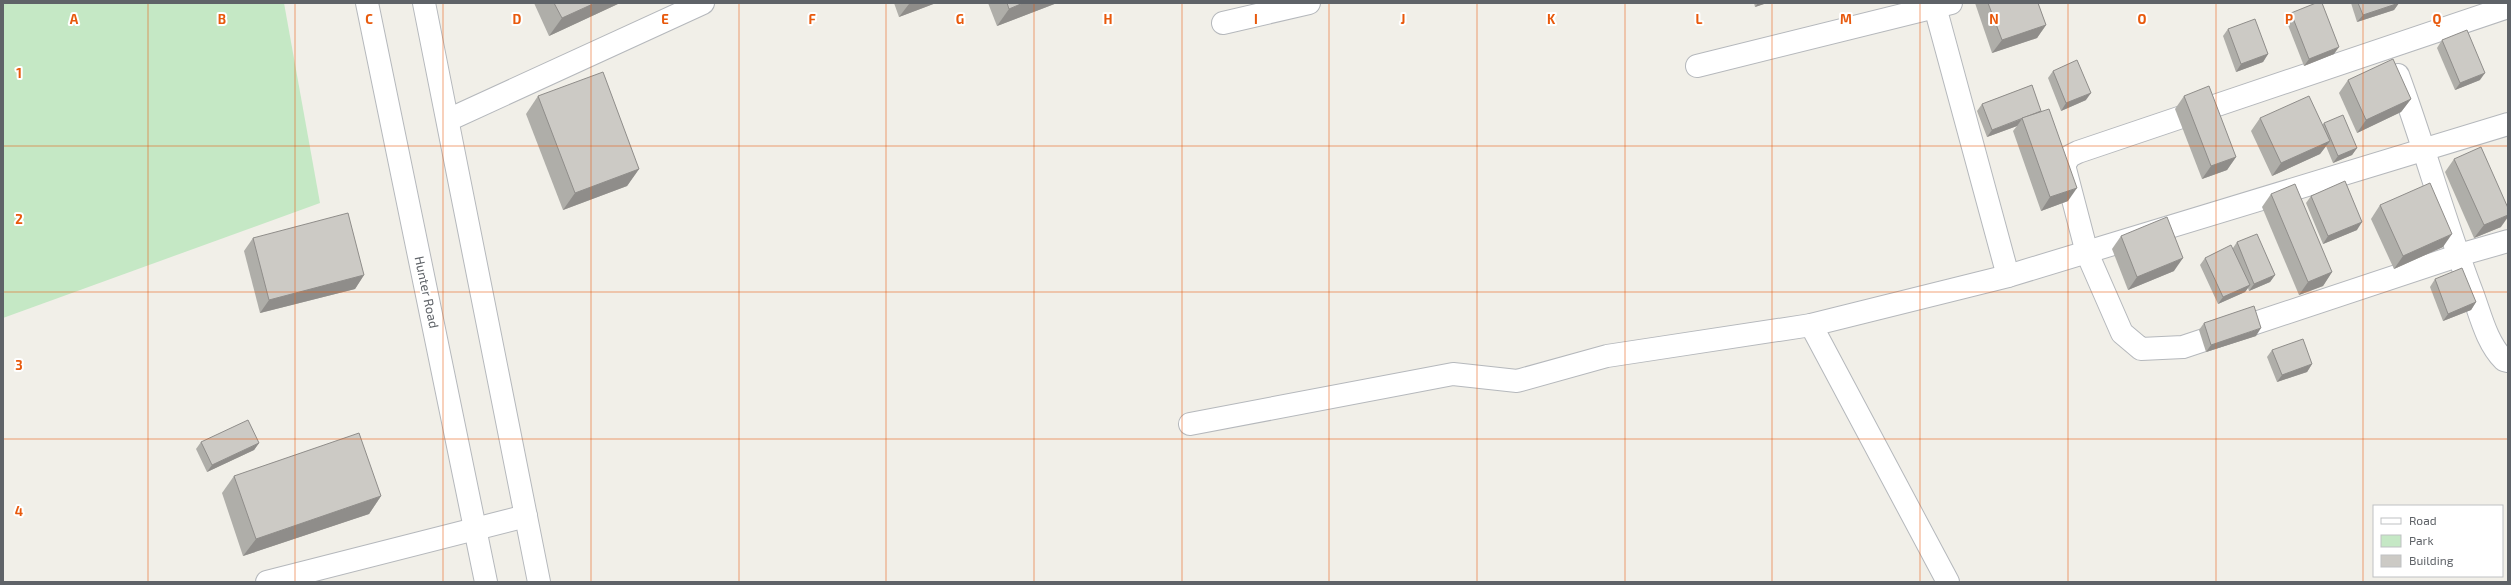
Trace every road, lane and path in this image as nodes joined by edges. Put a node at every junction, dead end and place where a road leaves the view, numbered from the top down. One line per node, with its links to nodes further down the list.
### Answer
1 (367, 3): 21 (street, Hunter Road)
2 (424, 3): 10 (street)
3 (703, 3): 10 (street)
4 (1309, 3): 7 (street)
5 (1940, 5): 9 (street); 16 (street)
6 (2508, 7): 8 (street)
7 (1223, 23)
8 (2389, 48): 12 (street); 14 (street)
9 (1696, 66)
10 (448, 120): 20 (street)
11 (2508, 124): 12 (street)
12 (2425, 150): 14 (street); 15 (street)
13 (2508, 241): 15 (street)
14 (2087, 253): 15 (street); 16 (street)
15 (2458, 256): 18 (street)
16 (2008, 276): 17 (street)
17 (1811, 325): 19 (street); 25 (street)
18 (2508, 360)
19 (1190, 424)
20 (526, 516): 21 (street); 24 (street)
21 (476, 528): 22 (street); 23 (street, Hunter Road)
22 (267, 582)
23 (486, 582)
24 (539, 582)
25 (1948, 582)

